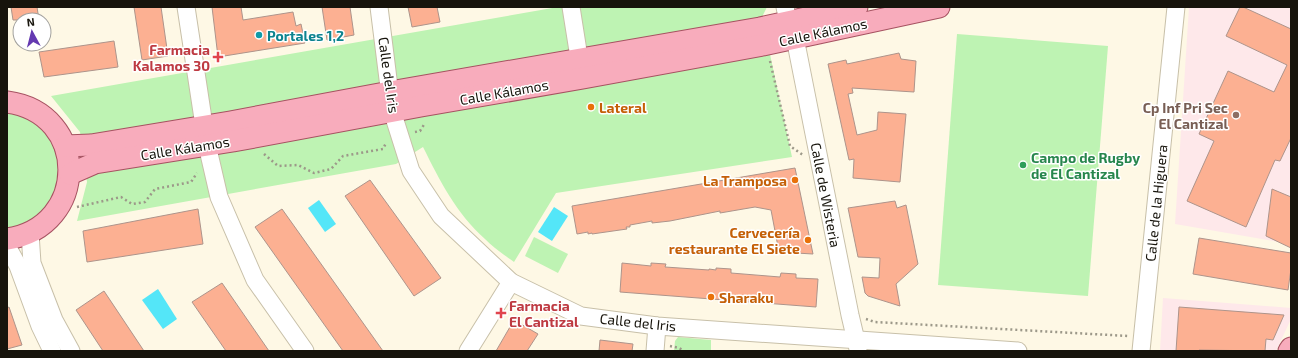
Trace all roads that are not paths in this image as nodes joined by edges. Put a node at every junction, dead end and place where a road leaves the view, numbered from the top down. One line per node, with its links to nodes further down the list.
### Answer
1 (186, 7): 11 (street)
2 (379, 7): 10 (street, Calle del Iris)
3 (572, 7): 8 (street)
4 (857, 7): 7 (main road, Calle Kálamos)
5 (939, 7): 7 (main road, Calle Kálamos)
6 (1176, 7): 19 (street, Calle de la Higuera)
7 (789, 22): 8 (main road, Calle Kálamos); 20 (street, Calle de Wisteria)
8 (581, 69): 10 (main road, Calle Kálamos)
9 (7, 102): 12 (main road)
10 (391, 102): 11 (main road, Calle Kálamos); 17 (street, Calle del Iris)
11 (206, 136): 12 (main road, Calle Kálamos); 13 (main road, Calle Kálamos); 24 (street)
12 (66, 146): 13 (main road)
13 (70, 174): 14 (main road)
14 (30, 233): 15 (main road); 23 (street)
15 (7, 239)
16 (7, 246): 22 (street)
17 (511, 282): 18 (street, Calle del Iris); 25 (street)
18 (657, 326): 20 (street, Calle del Iris); 26 (street)
19 (1142, 344)
20 (857, 345): 27 (street, Calle del Iris)
21 (1291, 348): 28 (main road)
22 (52, 351)
23 (70, 351)
24 (306, 351)
25 (468, 351)
26 (655, 351)
27 (1018, 351)
28 (1290, 351)

